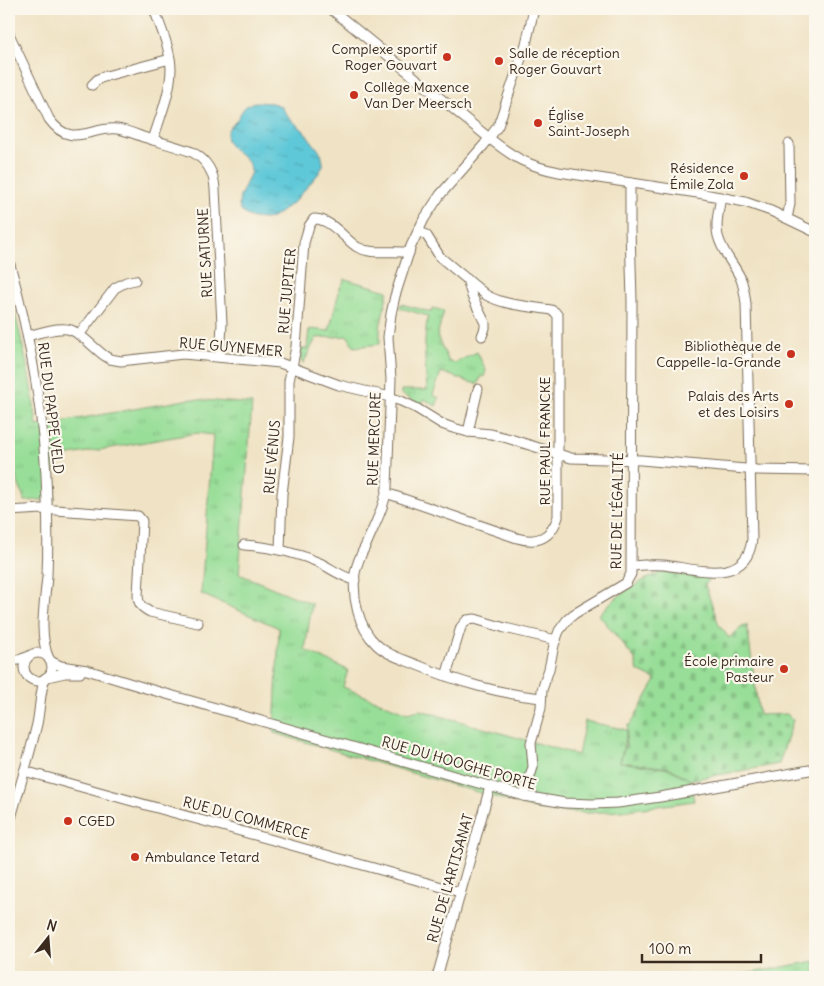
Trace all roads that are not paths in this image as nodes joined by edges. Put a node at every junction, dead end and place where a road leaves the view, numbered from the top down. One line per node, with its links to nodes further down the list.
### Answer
1 (154, 9): 5 (street)
2 (331, 9): 7 (street)
3 (534, 9): 7 (street, RUE MERCURE)
4 (9, 34): 8 (street)
5 (170, 59): 6 (street); 8 (street)
6 (92, 86)
7 (489, 138): 10 (street); 13 (street, RUE MERCURE)
8 (153, 140): 22 (street, RUE SATURNE)
9 (790, 144): 12 (street)
10 (630, 183): 11 (street); 28 (street, RUE DE L'ÉGALITÉ)
11 (721, 197): 12 (street); 29 (street)
12 (787, 218): 14 (street)
13 (418, 230): 15 (street, RUE MERCURE); 17 (street, RUE PAUL FRANCKE)
14 (815, 232)
15 (409, 253): 23 (street, RUE JUPITER); 25 (street, RUE MERCURE)
16 (9, 261): 20 (street, RUE DU PAPPE VELD)
17 (467, 279): 21 (street); 27 (street, RUE PAUL FRANCKE)
18 (135, 280): 19 (street)
19 (79, 335): 20 (street, RUE GUYNEMER); 22 (street, RUE GUYNEMER)
20 (28, 336): 32 (street, RUE DU PAPPE VELD)
21 (482, 336)
22 (220, 357): 23 (street, RUE GUYNEMER)
23 (292, 367): 25 (street, RUE GUYNEMER); 35 (street, RUE VÉNUS)
24 (478, 389): 26 (street)
25 (390, 397): 26 (street, RUE GUYNEMER); 31 (street, RUE MERCURE)
26 (468, 432): 27 (street, RUE GUYNEMER)
27 (558, 454): 28 (street, RUE GUYNEMER); 31 (street, RUE PAUL FRANCKE)
28 (632, 460): 29 (street, RUE GUYNEMER); 36 (street, RUE DE L'ÉGALITÉ)
29 (750, 470): 30 (street, RUE GUYNEMER); 36 (street)
30 (815, 471)
31 (386, 494): 37 (street, RUE MERCURE)
32 (48, 510): 33 (street); 38 (street, RUE DU PAPPE VELD); 39 (street)
33 (9, 511)
34 (244, 545): 35 (street)
35 (280, 550): 37 (street)
36 (632, 566): 40 (street, RUE DE L'ÉGALITÉ)
37 (355, 580): 47 (street, RUE MERCURE)
38 (43, 620): 41 (street, RUE DU PAPPE VELD); 42 (street, RUE DU PAPPE VELD)
39 (198, 623)
40 (556, 640): 47 (street); 49 (street, RUE DE L'ÉGALITÉ)
41 (30, 656): 42 (street); 43 (street); 45 (street)
42 (49, 660): 46 (street, RUE DU HOOGHE PORTE); 48 (street)
43 (9, 661)
44 (9, 666): 45 (street)
45 (27, 675): 48 (street); 50 (street)
46 (102, 676): 48 (street, RUE DU HOOGHE PORTE); 53 (street, RUE DU HOOGHE PORTE)
47 (446, 676): 49 (street, RUE MERCURE)
48 (46, 678): 50 (street)
49 (541, 698): 54 (street, RUE DE L'ÉGALITÉ)
50 (38, 713): 52 (street)
51 (815, 769): 54 (street, RUE DU HOOGHE PORTE)
52 (24, 771): 55 (street); 56 (street, RUE DU COMMERCE)
53 (490, 786): 54 (street, RUE DU HOOGHE PORTE); 56 (street, RUE DE L'ARTISANAT)
54 (524, 796)
55 (9, 825)
56 (460, 892): 57 (street, RUE DE L'ARTISANAT)
57 (437, 977)

